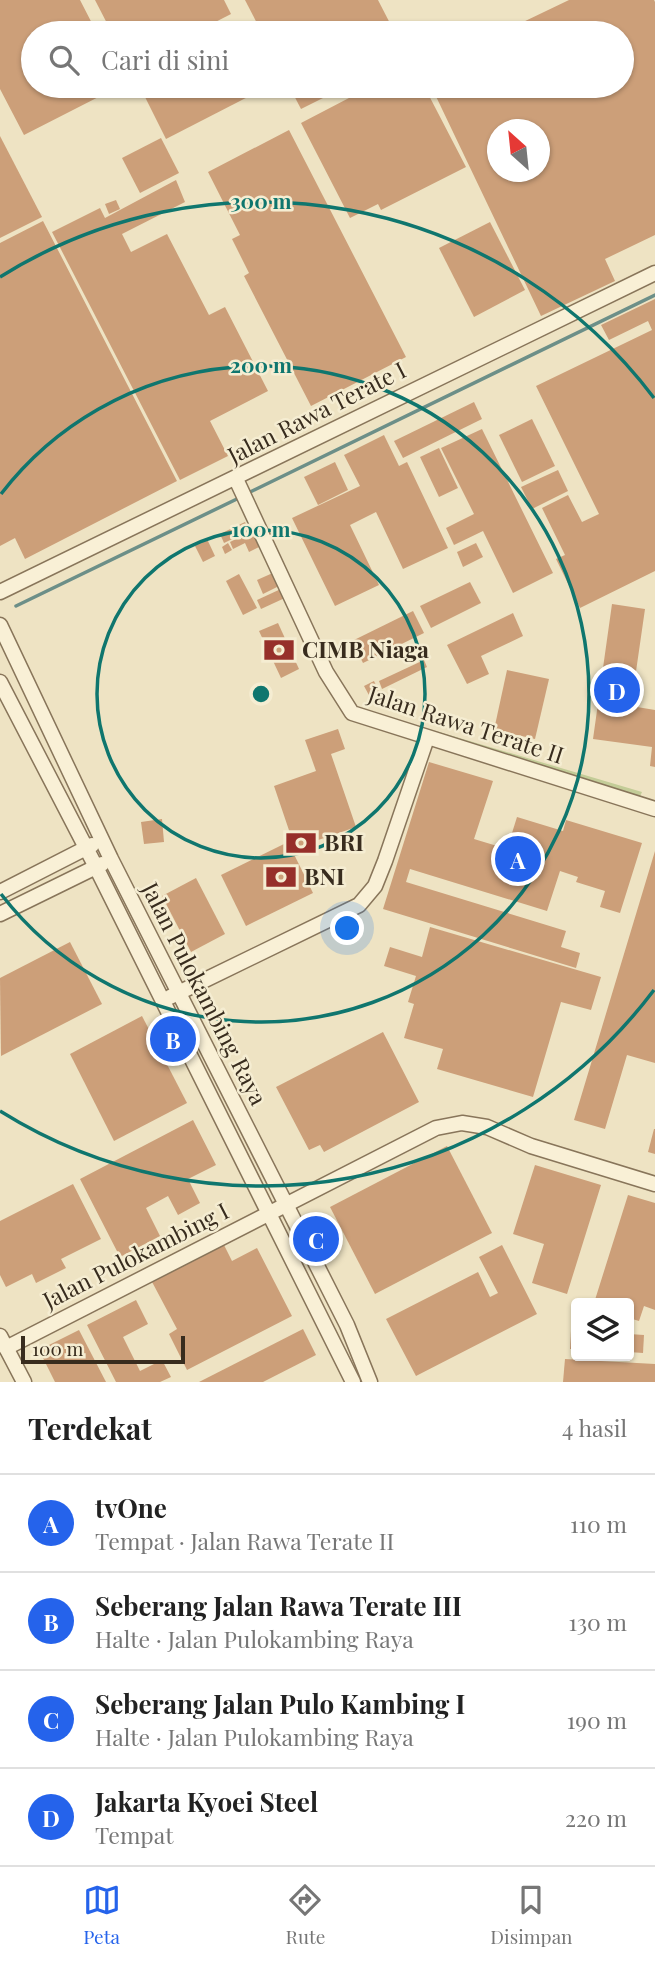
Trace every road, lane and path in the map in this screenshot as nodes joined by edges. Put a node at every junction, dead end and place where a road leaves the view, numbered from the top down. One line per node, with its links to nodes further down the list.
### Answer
1 (655, 273): 2 (street, Jalan Rawa Terate I)
2 (238, 484): 3 (street, Jalan Rawa Terate I); 6 (street, Jalan Rawa Terate II)
3 (0, 592)
4 (0, 625): 8 (street, Jalan Pulokambing Raya)
5 (0, 682): 9 (street, Jalan Pulokambing Raya)
6 (427, 738): 7 (street, Jalan Rawa Terate II); 14 (street)
7 (655, 809)
8 (102, 841): 9 (street); 10 (street, Jalan Pulokambing Raya)
9 (86, 849): 11 (street, Jalan Pulokambing Raya); 12 (street)
10 (111, 859): 11 (street); 14 (street, Jalan Pulokambing Raya)
11 (96, 867): 13 (street); 15 (street, Jalan Pulokambing Raya)
12 (0, 892)
13 (0, 915)
14 (178, 993): 15 (street); 17 (street, Jalan Pulokambing Raya)
15 (163, 1001): 18 (street, Jalan Pulokambing Raya)
16 (655, 1184): 17 (street, Jalan Pulokambing I)
17 (287, 1205): 18 (street, Jalan Pulokambing I); 22 (street, Jalan Pulokambing Raya)
18 (271, 1214): 19 (street, Jalan Pulokambing I); 21 (street, Jalan Pulokambing Raya)
19 (3, 1342): 20 (street)
20 (24, 1382)
21 (353, 1382)
22 (370, 1382)

